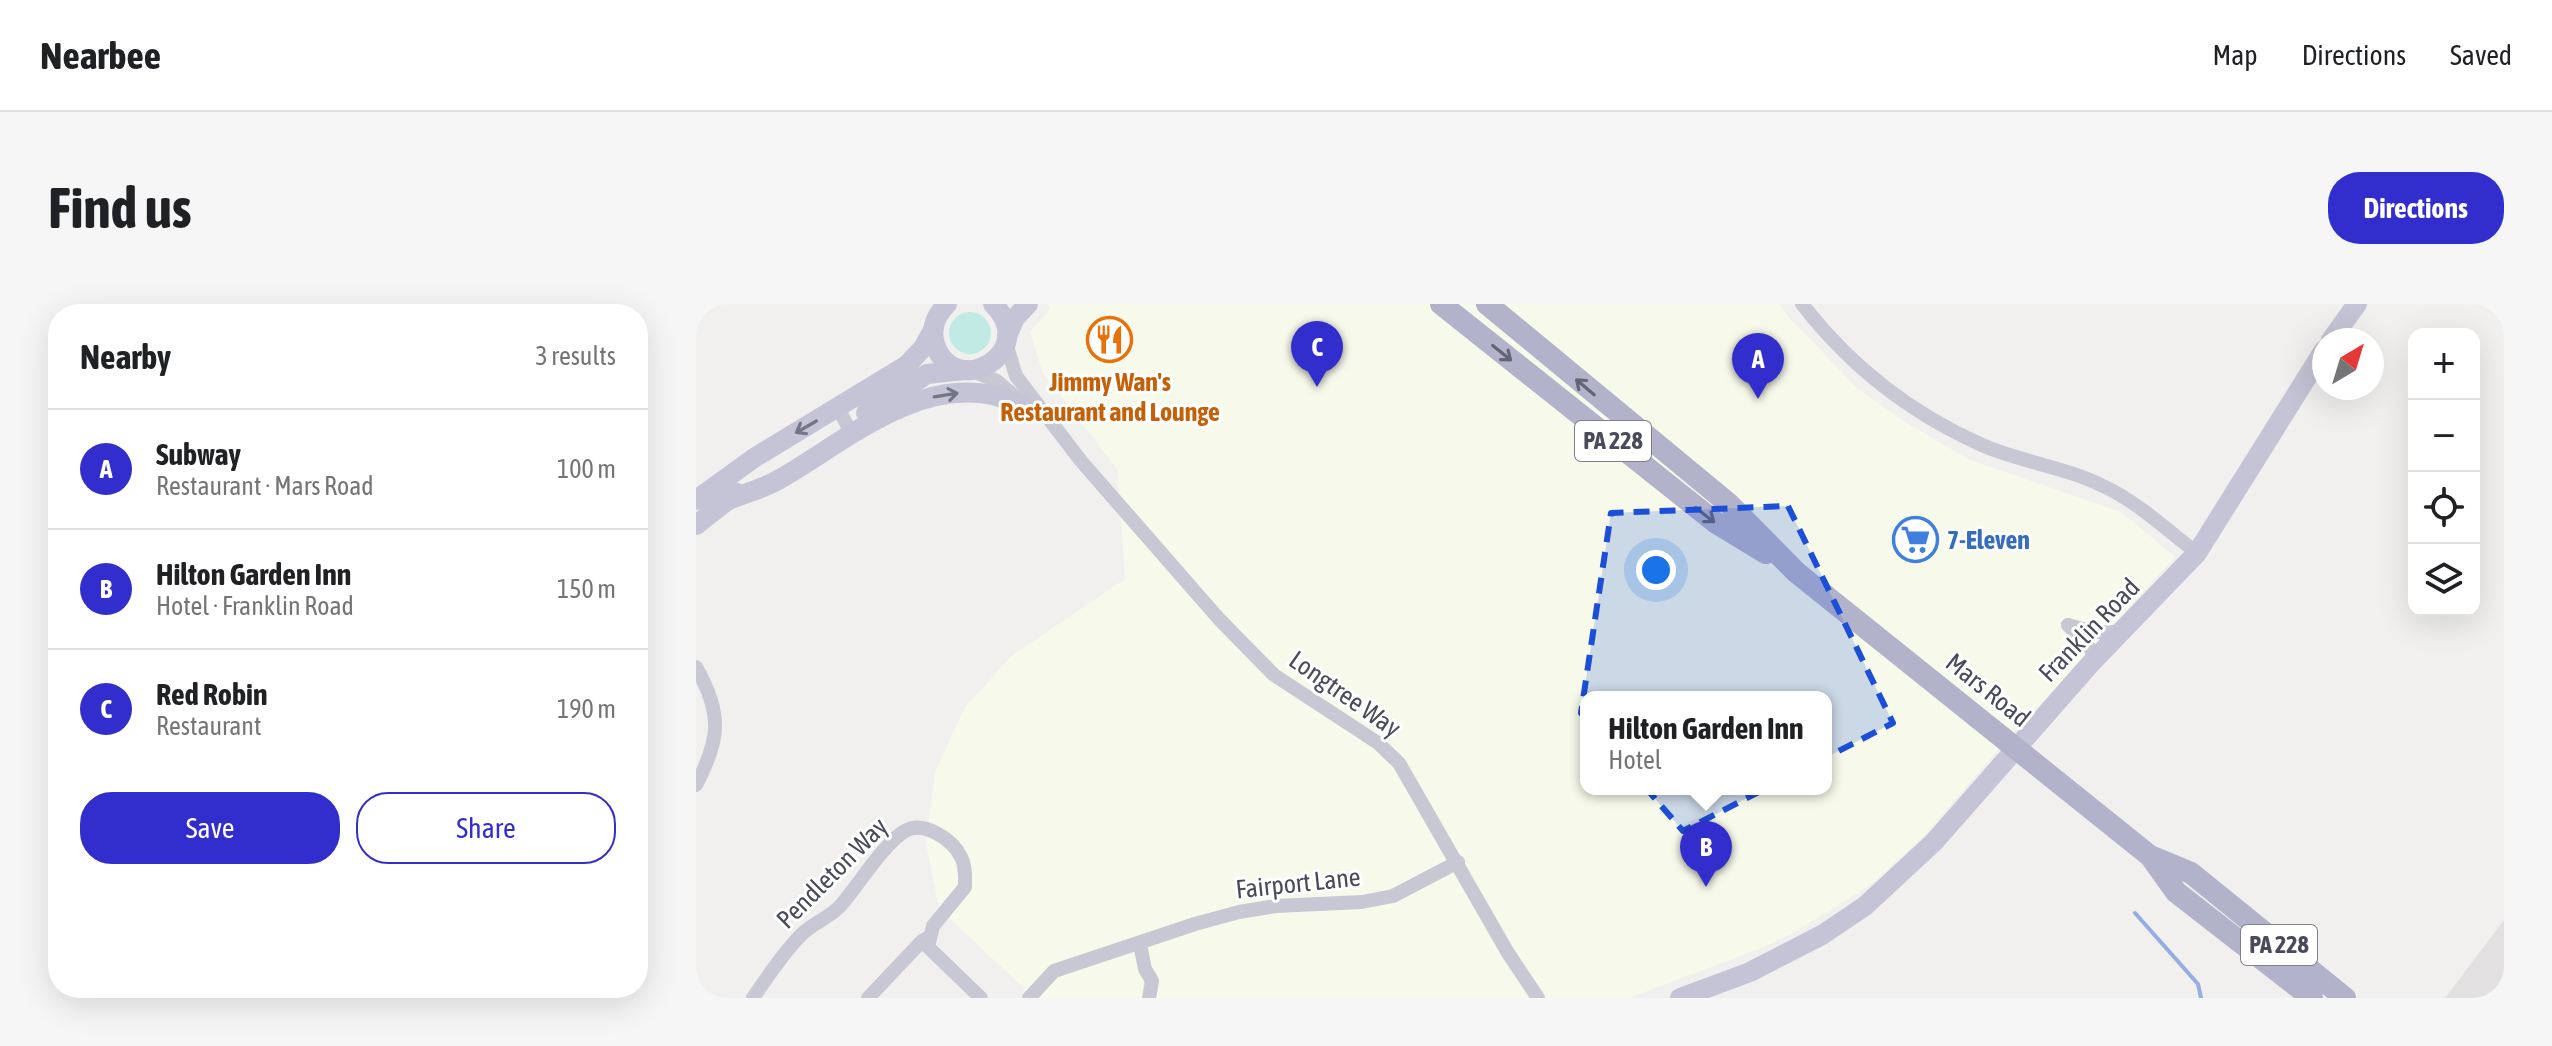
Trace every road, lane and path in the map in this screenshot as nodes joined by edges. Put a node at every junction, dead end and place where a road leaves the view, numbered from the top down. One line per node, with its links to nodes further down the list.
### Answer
1 (947, 304): 8 (street)
2 (993, 304): 10 (street)
3 (1028, 304): 10 (street)
4 (1441, 304): 20 (main road, Mars Road / PA 228, one-way to 20)
5 (1487, 304): 20 (main road, Mars Road / PA 228, one-way to 5)
6 (1802, 304): 19 (street)
7 (2357, 304): 9 (street)
8 (933, 320): 12 (street); 14 (street)
9 (2340, 328)
10 (1006, 340): 12 (street); 15 (street)
11 (2312, 369): 19 (street, Franklin Road)
12 (967, 370): 13 (street); 14 (street)
13 (1028, 408): 15 (street); 17 (street, one-way to 13)
14 (843, 417): 16 (street, one-way to 16); 17 (street)
15 (1081, 461): 27 (street, Longtree Way)
16 (696, 500)
17 (726, 501): 18 (street)
18 (696, 525)
19 (2197, 553): 21 (street, Franklin Road)
20 (1791, 567): 24 (main road, Mars Road / PA 228)
21 (2122, 632): 22 (street, Franklin Road); 22 (street)
22 (2098, 657): 24 (street, Franklin Road)
23 (696, 667): 25 (street)
24 (2015, 748): 26 (main road, Mars Road / PA 228); 36 (street, Franklin Road)
25 (696, 785)
26 (2150, 856): 37 (main road, Mars Road / PA 228); 38 (main road, Mars Road / PA 228)
27 (1458, 862): 29 (street, Fairport Lane); 35 (street, Longtree Way)
28 (929, 937): 30 (street, Pendleton Way); 31 (street, Pendleton Way); 32 (street)
29 (1140, 944): 33 (street, Fairport Lane); 34 (street)
30 (753, 998)
31 (868, 998)
32 (981, 998)
33 (1029, 998)
34 (1149, 998)
35 (1538, 998)
36 (1680, 998)
37 (2312, 998)
38 (2345, 998)

